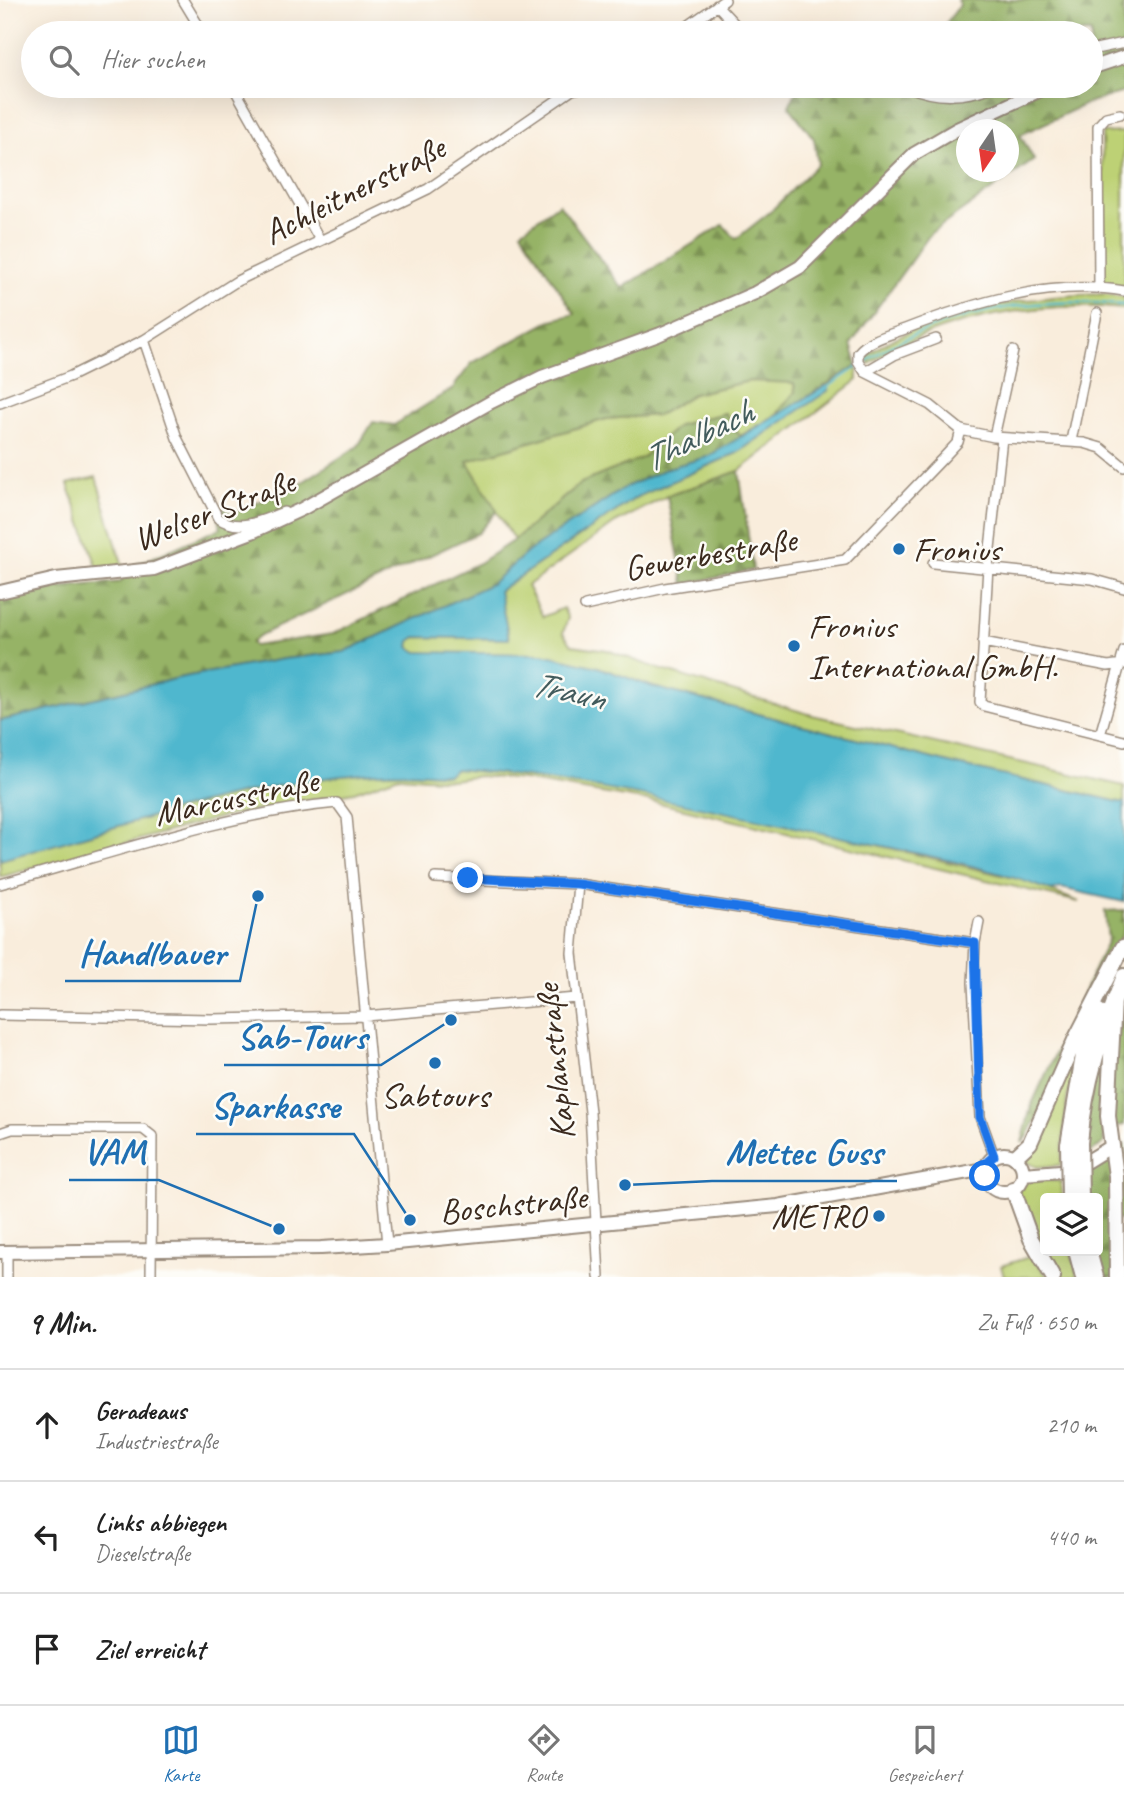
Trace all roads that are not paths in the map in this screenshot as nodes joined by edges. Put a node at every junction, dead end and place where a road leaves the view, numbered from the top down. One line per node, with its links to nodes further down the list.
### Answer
1 (183, 0): 3 (street)
2 (721, 3): 4 (street); 5 (street)
3 (196, 21)
4 (695, 21)
5 (734, 21)
6 (1124, 44): 7 (street)
7 (1103, 48)
8 (1124, 57): 9 (main road)
9 (1103, 64)
10 (240, 98): 14 (street)
11 (560, 98): 14 (street, Achleitnerstraße)
12 (1023, 98): 27 (main road, Welser Straße)
13 (1121, 114): 15 (street)
14 (320, 240): 19 (street, Achleitnerstraße)
15 (1099, 288): 16 (street); 21 (street)
16 (1124, 291)
17 (1097, 313): 25 (street)
18 (936, 338): 21 (street)
19 (144, 340): 22 (street, Achleitnerstraße); 27 (street)
20 (1013, 351): 24 (street)
21 (861, 364): 23 (street)
22 (0, 404)
23 (961, 430): 24 (street); 32 (street, Gewerbestraße)
24 (998, 438): 25 (street); 29 (street)
25 (1070, 441): 26 (street)
26 (1124, 467)
27 (302, 509): 31 (main road, Welser Straße)
28 (933, 563): 29 (street)
29 (988, 567): 30 (street); 33 (street)
30 (1124, 588)
31 (0, 592)
32 (585, 606)
33 (983, 642): 35 (street); 36 (street)
34 (1124, 651): 35 (street)
35 (1122, 665): 36 (street)
36 (1100, 735): 37 (street)
37 (1124, 741)
38 (435, 878): 40 (street)
39 (0, 884): 48 (street, Marcusstraße)
40 (578, 884): 42 (street); 45 (street, Kaplanstraße)
41 (979, 922): 42 (street)
42 (975, 943): 52 (street)
43 (1124, 946): 51 (main road); 53 (main road)
44 (1124, 976): 46 (main road)
45 (576, 998): 48 (street); 59 (street, Kaplanstraße)
46 (1114, 1000): 50 (main road); 51 (main road)
47 (0, 1014): 48 (street)
48 (365, 1016): 60 (street, Marcusstraße)
49 (0, 1133): 61 (street)
50 (1118, 1142): 55 (main road); 71 (main road)
51 (1074, 1144): 57 (main road, bridge); 58 (main road, bridge)
52 (994, 1156): 53 (main road); 54 (main road)
53 (1015, 1157): 55 (main road)
54 (985, 1169): 56 (main road); 59 (main road, Boschstraße)
55 (1023, 1174): 56 (main road)
56 (1013, 1189): 68 (main road)
57 (1069, 1193)
58 (1080, 1193)
59 (596, 1224): 60 (main road, Boschstraße); 67 (street, Kaplanstraße)
60 (387, 1244): 61 (main road, Boschstraße)
61 (151, 1251): 62 (main road, Boschstraße); 66 (street)
62 (4, 1252): 65 (street)
63 (1077, 1256): 69 (main road)
64 (1090, 1256): 70 (main road)
65 (7, 1277)
66 (151, 1277)
67 (599, 1277)
68 (1053, 1277)
69 (1083, 1277)
70 (1096, 1277)
71 (1118, 1277)

